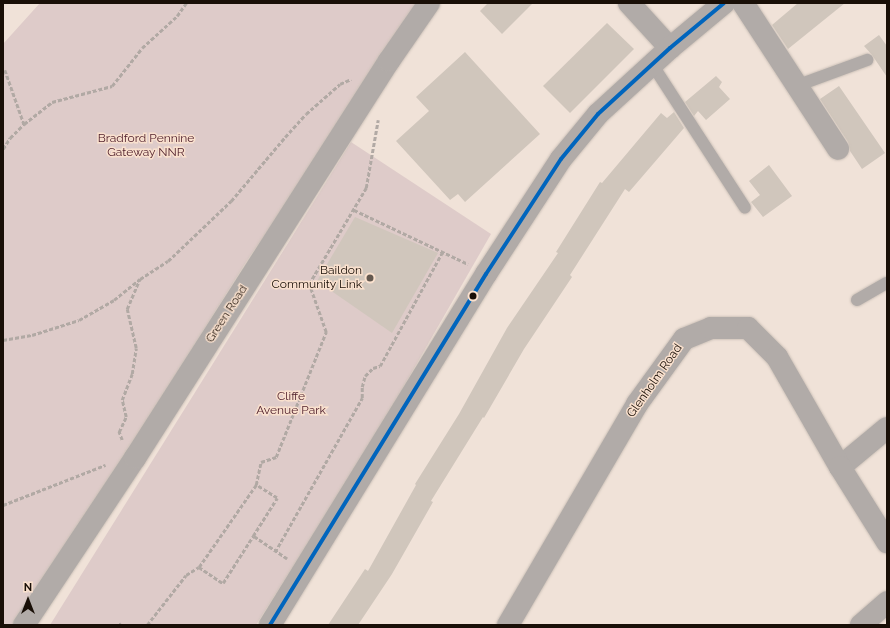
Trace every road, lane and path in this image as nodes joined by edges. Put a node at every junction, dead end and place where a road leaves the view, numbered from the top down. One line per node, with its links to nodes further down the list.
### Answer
1 (186, 3): 13 (path)
2 (629, 3): 6 (street)
3 (724, 3): 6 (street)
4 (743, 3): 11 (street)
5 (427, 5): 25 (street, Green Road)
6 (670, 48): 8 (street)
7 (868, 60): 11 (lane)
8 (652, 64): 16 (lane); 19 (street)
9 (6, 70): 13 (path)
10 (354, 78): 20 (path)
11 (796, 86): 15 (street)
12 (379, 114): 17 (path)
13 (24, 124): 14 (path)
14 (3, 149)
15 (838, 149)
16 (745, 208)
17 (353, 210): 18 (path); 27 (path)
18 (443, 251): 19 (path); 31 (path)
19 (486, 274): 33 (street)
20 (140, 279): 23 (path); 25 (path)
21 (887, 283): 22 (lane)
22 (857, 300)
23 (3, 340)
24 (887, 428): 26 (street)
25 (135, 458): 28 (path); 35 (street, Green Road)
26 (840, 467): 30 (street, Glenholm Road); 38 (street, Glenholm Road)
27 (256, 485): 29 (path); 32 (path)
28 (3, 505)
29 (253, 536): 31 (path); 32 (path)
30 (887, 542)
31 (275, 552): 33 (path)
32 (199, 567): 36 (path)
33 (304, 570): 37 (street)
34 (887, 602): 39 (street)
35 (24, 625)
36 (147, 625)
37 (270, 625)
38 (508, 625)
39 (861, 625)

